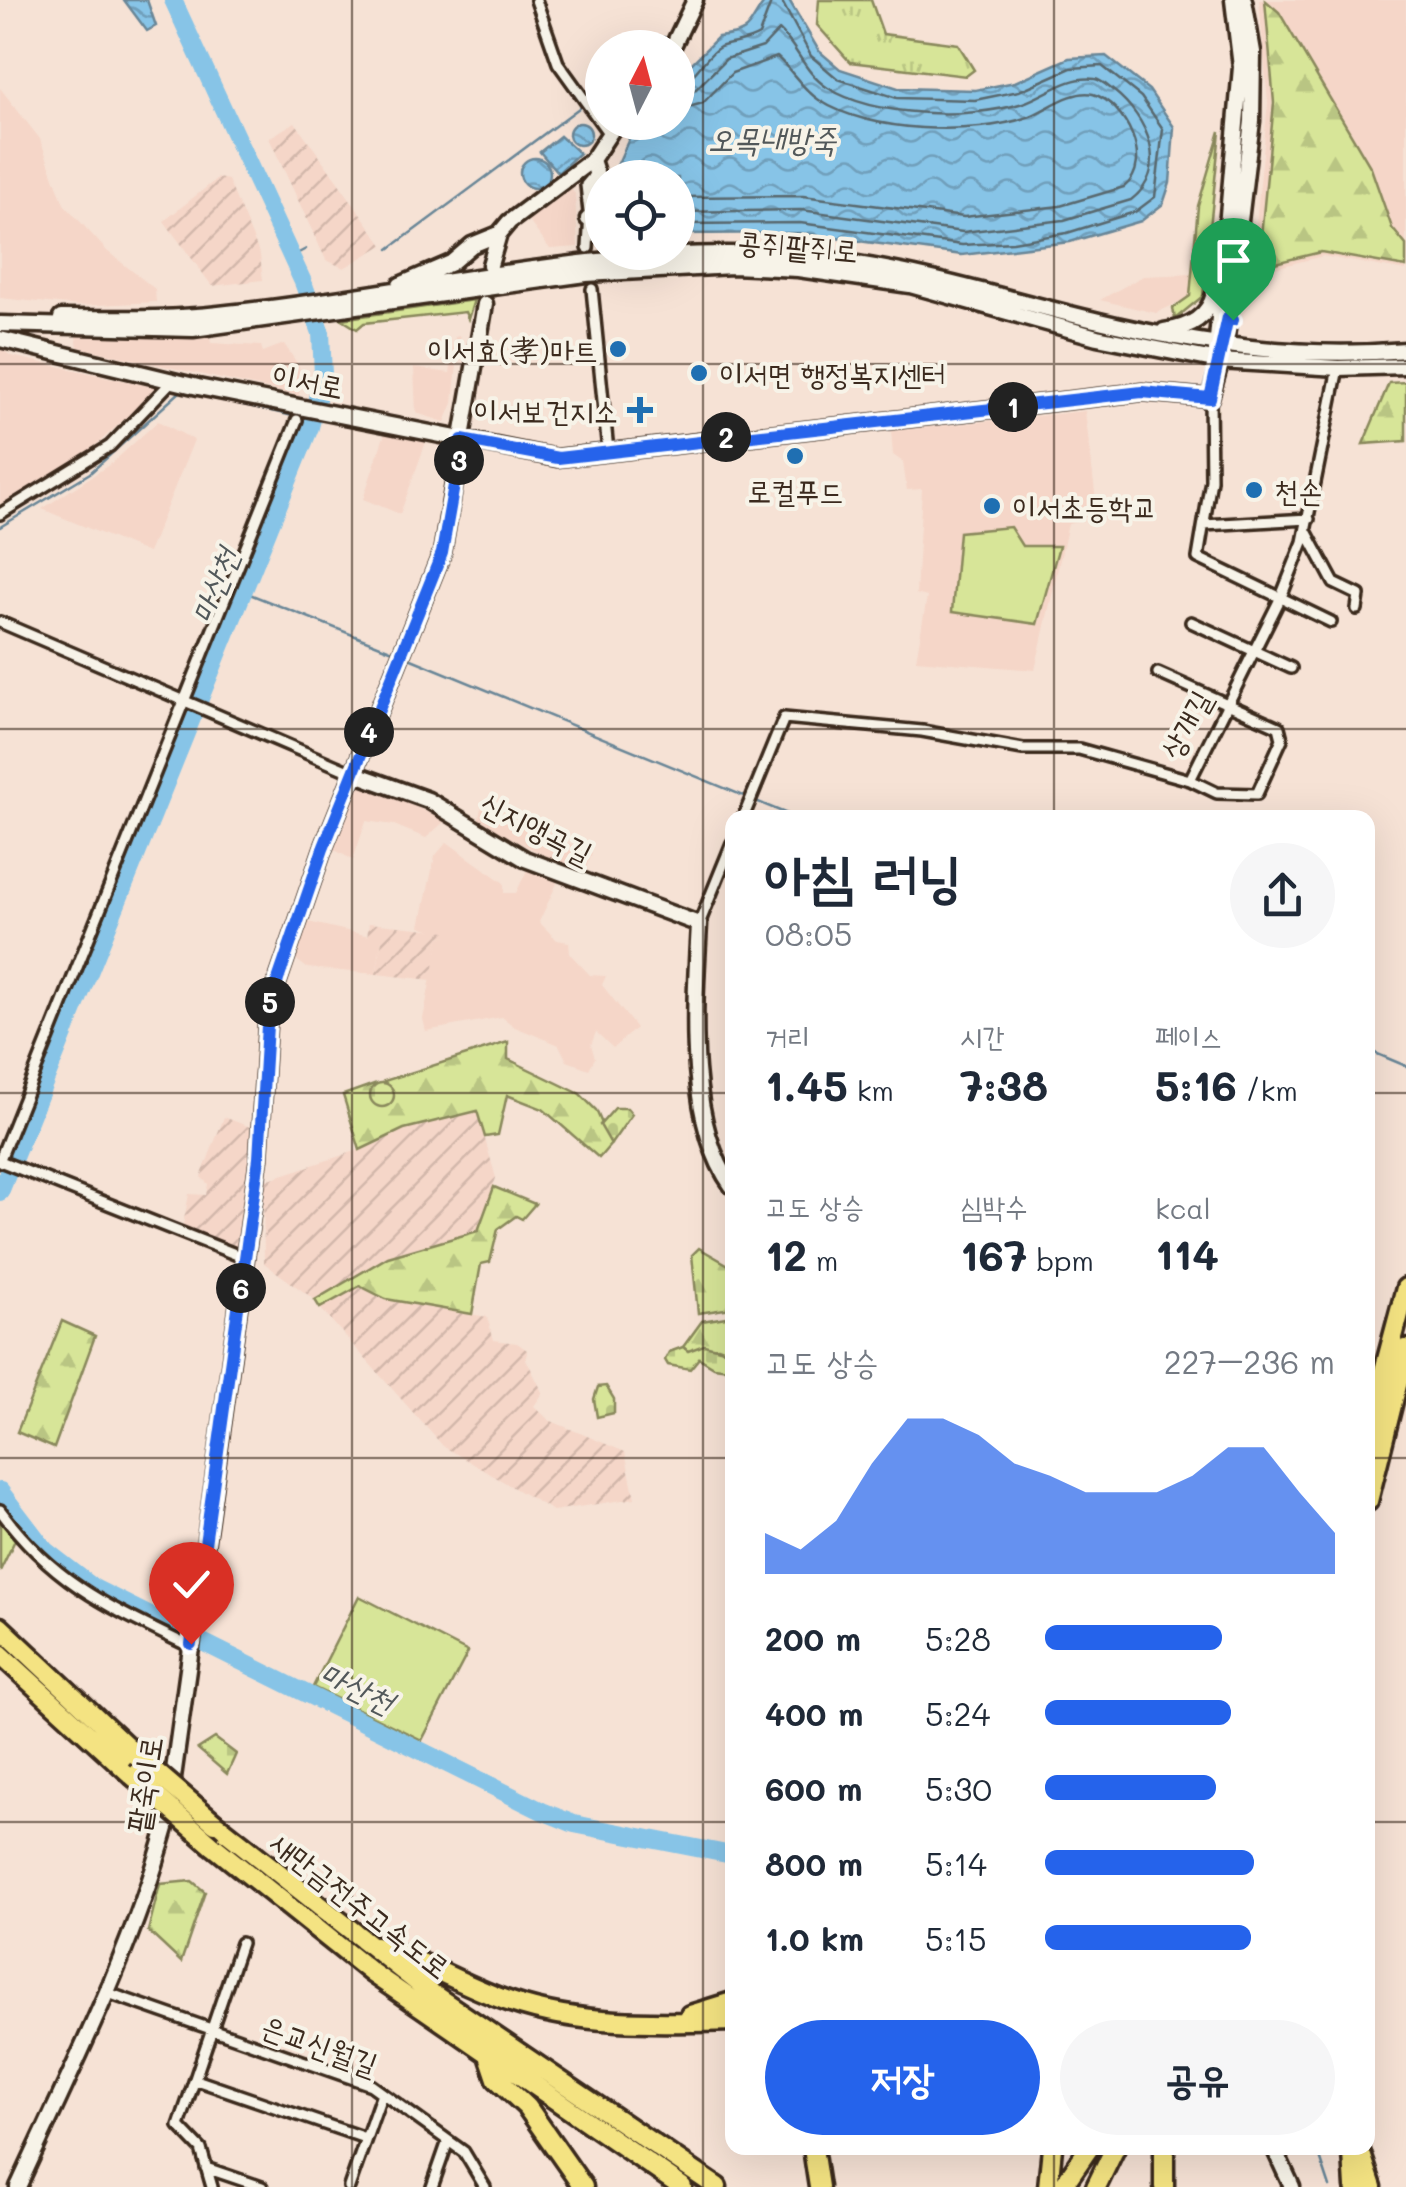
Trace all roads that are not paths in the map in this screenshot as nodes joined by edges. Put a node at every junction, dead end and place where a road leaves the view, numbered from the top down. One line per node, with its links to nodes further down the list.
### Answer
1 (536, 0): 6 (street)
2 (696, 0): 5 (street)
3 (1233, 0): 8 (street)
4 (1244, 0): 8 (street)
5 (681, 30)
6 (585, 95)
7 (605, 140): 9 (street)
8 (1242, 143): 17 (street); 22 (street)
9 (592, 160)
10 (585, 166): 11 (street)
11 (500, 234): 14 (street); 16 (street)
12 (695, 251): 24 (street, 콩쥐팥쥐로)
13 (585, 262): 16 (street, 콩쥐팥쥐로)
14 (490, 265)
15 (592, 289): 35 (street)
16 (391, 292): 19 (street, 콩쥐팥쥐로)
17 (1220, 295): 24 (street); 26 (street)
18 (485, 304): 34 (street, 팥죽이로)
19 (336, 306): 20 (street, 콩쥐팥쥐로); 26 (street, 콩쥐팥쥐로)
20 (290, 311): 21 (street, 콩쥐팥쥐로); 23 (street, 콩쥐팥쥐로)
21 (0, 314)
22 (1228, 317): 26 (street); 28 (street)
23 (0, 324)
24 (1148, 332): 26 (street, 콩쥐팥쥐로)
25 (6, 341): 31 (street, 이서로)
26 (1219, 350): 28 (street, 콩쥐팥쥐로); 30 (street, 콩쥐팥쥐로); 32 (street)
27 (1406, 350): 28 (street, 콩쥐팥쥐로)
28 (1327, 354)
29 (1406, 366): 30 (street, 콩쥐팥쥐로)
30 (1338, 368): 37 (street, 상개길)
31 (172, 380): 33 (street, 이서로); 36 (street)
32 (1210, 398): 35 (street, 이서로); 38 (street)
33 (302, 414): 34 (street, 이서로); 48 (street)
34 (462, 440): 35 (street, 이서로); 50 (street, 팥죽이로)
35 (608, 451)
36 (0, 514)
37 (1309, 519): 38 (street); 39 (street, 상개길)
38 (1204, 525): 40 (street)
39 (1306, 531): 40 (street, 상개길); 41 (street)
40 (1281, 598): 44 (street); 45 (street, 상개길)
41 (1357, 609)
42 (0, 622): 48 (street)
43 (1190, 622): 45 (street)
44 (1331, 622)
45 (1254, 650): 46 (street); 49 (street, 상개길)
46 (1292, 668)
47 (1158, 674): 49 (street)
48 (190, 702): 50 (street); 55 (street)
49 (1224, 704): 51 (street, 상개길); 51 (street)
50 (353, 772): 54 (street, 신지앵곡길); 57 (street, 팥죽이로)
51 (1190, 780): 52 (street, 상개길)
52 (746, 810)
53 (725, 860): 54 (street)
54 (699, 924): 56 (street)
55 (2, 1160): 57 (street)
56 (725, 1175)
57 (245, 1258): 64 (street, 팥죽이로)
58 (1406, 1288): 60 (highway)
59 (1406, 1348): 61 (highway)
60 (1375, 1404)
61 (1375, 1472)
62 (0, 1510): 64 (street)
63 (0, 1628): 66 (highway, 새만금전주고속도로, bridge)
64 (191, 1646): 68 (street, 팥죽이로)
65 (0, 1654): 73 (highway, 새만금전주고속도로, bridge)
66 (362, 1942): 71 (highway); 96 (highway, 새만금전주고속도로)
67 (241, 1943): 72 (street)
68 (108, 1992): 72 (street, 은교신월길); 88 (street, 팥죽이로)
69 (725, 2004): 71 (highway)
70 (725, 2021): 71 (highway)
71 (664, 2023)
72 (214, 2033): 74 (street); 75 (street, 은교신월길)
73 (490, 2058): 94 (highway); 95 (highway, 새만금전주고속도로)
74 (196, 2080): 76 (street); 87 (street)
75 (382, 2093): 76 (street); 77 (street, 은교신월길)
76 (366, 2138): 91 (street)
77 (448, 2141): 92 (street); 93 (street, 은교신월길)
78 (815, 2155): 97 (highway)
79 (1051, 2155): 98 (highway)
80 (1086, 2155): 99 (highway)
81 (1088, 2155): 100 (highway)
82 (1112, 2155): 101 (highway)
83 (1164, 2155): 102 (highway)
84 (1277, 2155): 103 (street)
85 (1356, 2155): 104 (highway)
86 (1359, 2155): 105 (highway)
87 (206, 2168): 89 (street); 90 (street)
88 (18, 2187)
89 (212, 2187)
90 (262, 2187)
91 (349, 2187)
92 (432, 2187)
93 (486, 2187)
94 (583, 2187)
95 (682, 2187)
96 (717, 2187)
97 (819, 2187)
98 (1048, 2187)
99 (1062, 2187)
100 (1074, 2187)
101 (1097, 2187)
102 (1164, 2187)
103 (1292, 2187)
104 (1355, 2187)
105 (1372, 2187)

